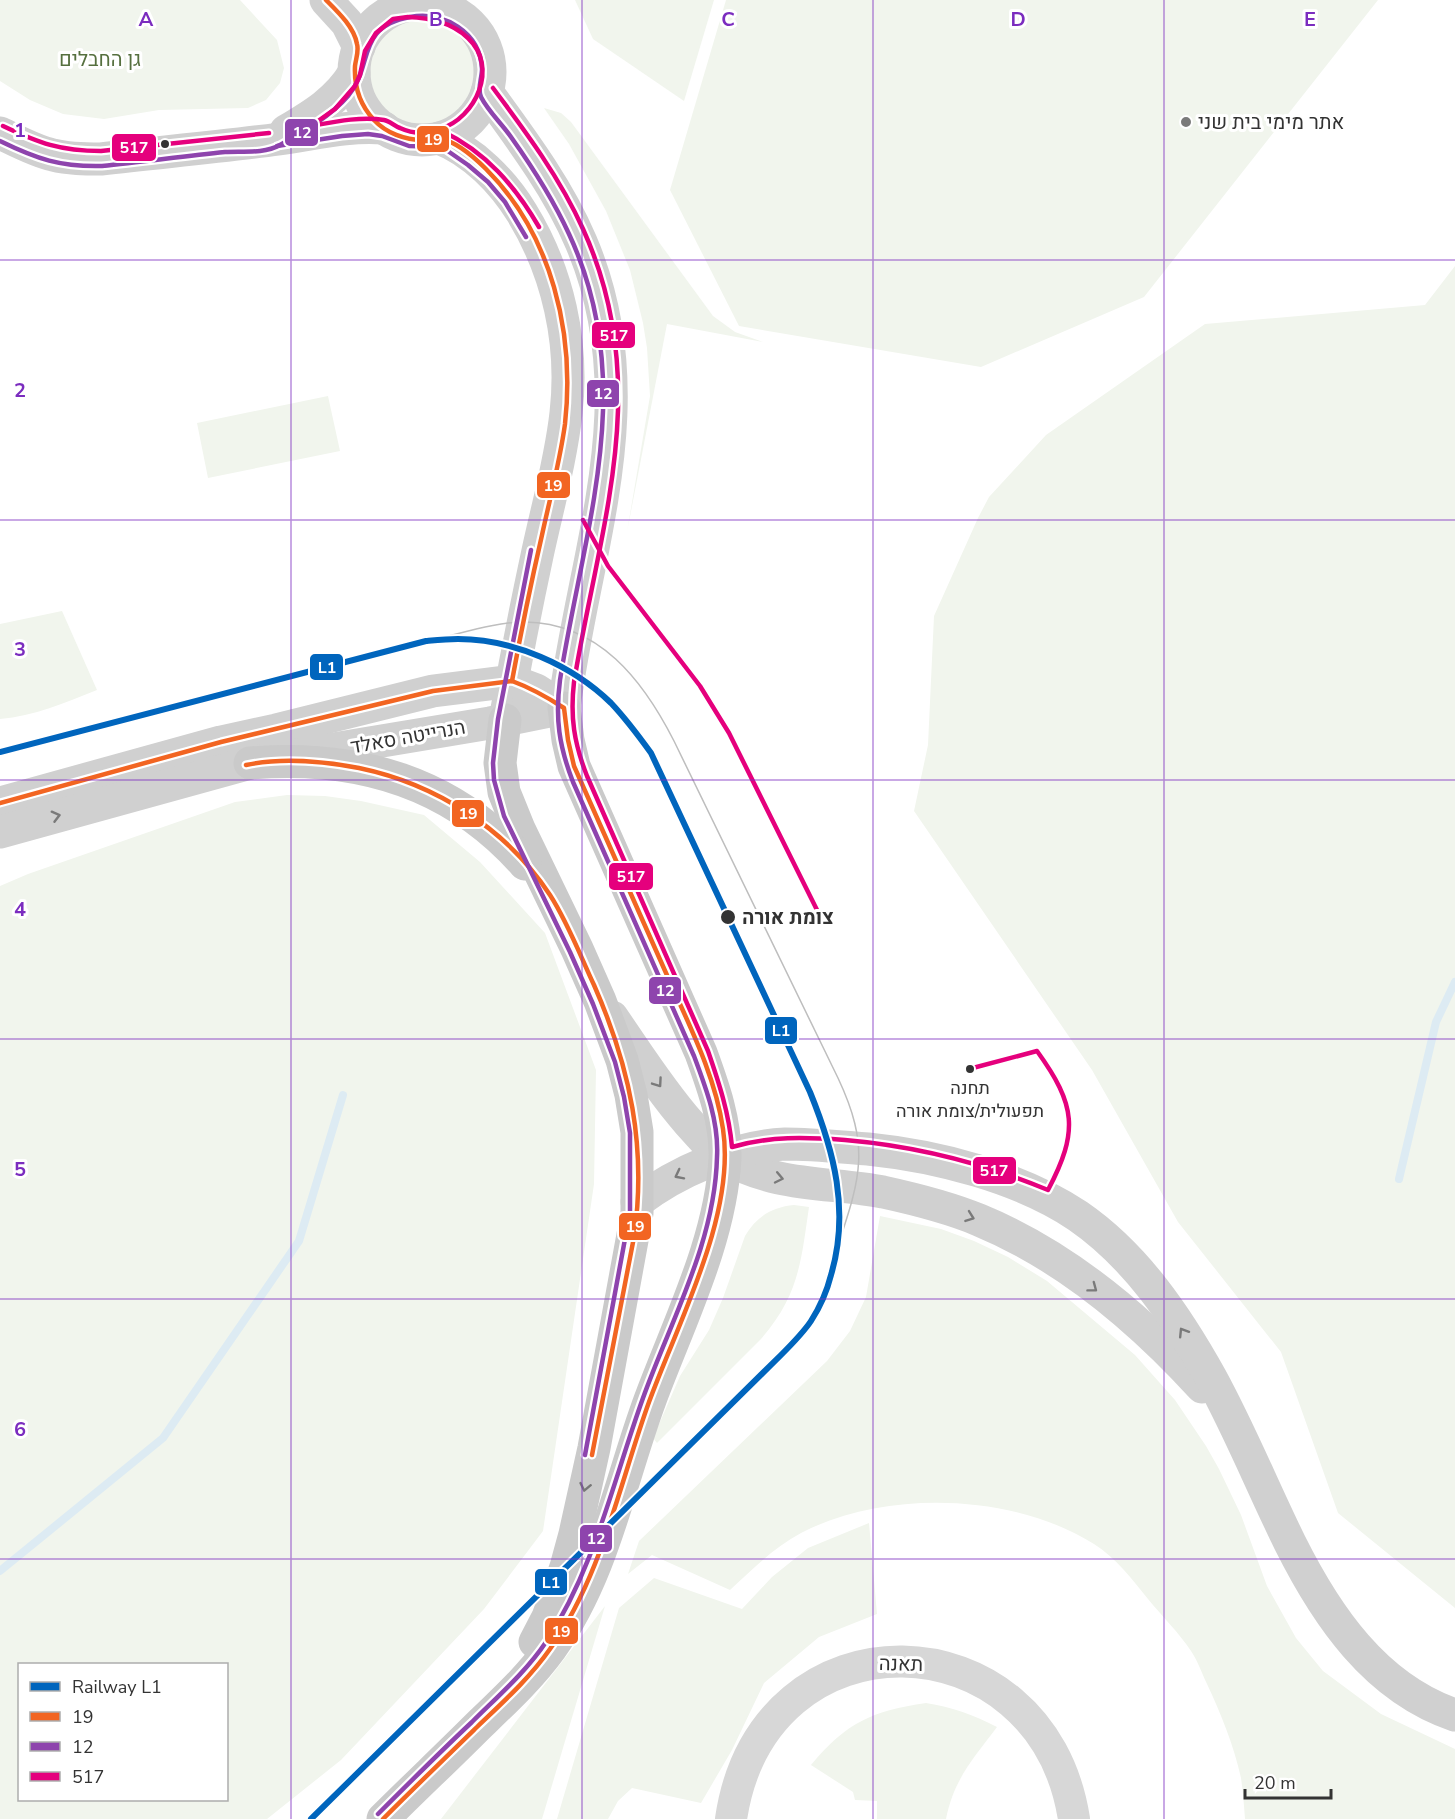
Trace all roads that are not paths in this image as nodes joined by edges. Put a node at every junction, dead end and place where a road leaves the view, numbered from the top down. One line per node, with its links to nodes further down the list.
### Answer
1 (326, 0): 3 (main road)
2 (398, 3): 3 (main road); 4 (main road)
3 (356, 60): 5 (main road); 8 (main road)
4 (487, 92): 7 (main road); 10 (main road)
5 (384, 128): 7 (main road); 8 (main road)
6 (0, 133): 8 (main road)
7 (439, 138): 9 (main road)
8 (272, 140)
9 (512, 681): 10 (main road, הנרייטה סאלד); 11 (main road); 13 (main road, הנרייטה סאלד)
10 (564, 708): 11 (main road, הנרייטה סאלד); 17 (main road)
11 (505, 720): 12 (main road, הנרייטה סאלד); 15 (main road)
12 (250, 764): 14 (main road, הנרייטה סאלד, one-way to 12); 15 (main road)
13 (0, 803)
14 (0, 832)
15 (552, 899): 16 (main road)
16 (600, 1000): 17 (main road, one-way to 17); 18 (main road)
17 (725, 1157): 18 (main road, one-way to 18); 19 (main road, one-way to 19); 19 (main road, one-way to 17); 21 (main road)
18 (637, 1203): 21 (main road, one-way to 21)
19 (1241, 1439): 20 (main road)
20 (1455, 1715)
21 (488, 1717): 22 (main road)
22 (383, 1819)
23 (731, 1819): 24 (street, תאנה)
24 (1074, 1819)

